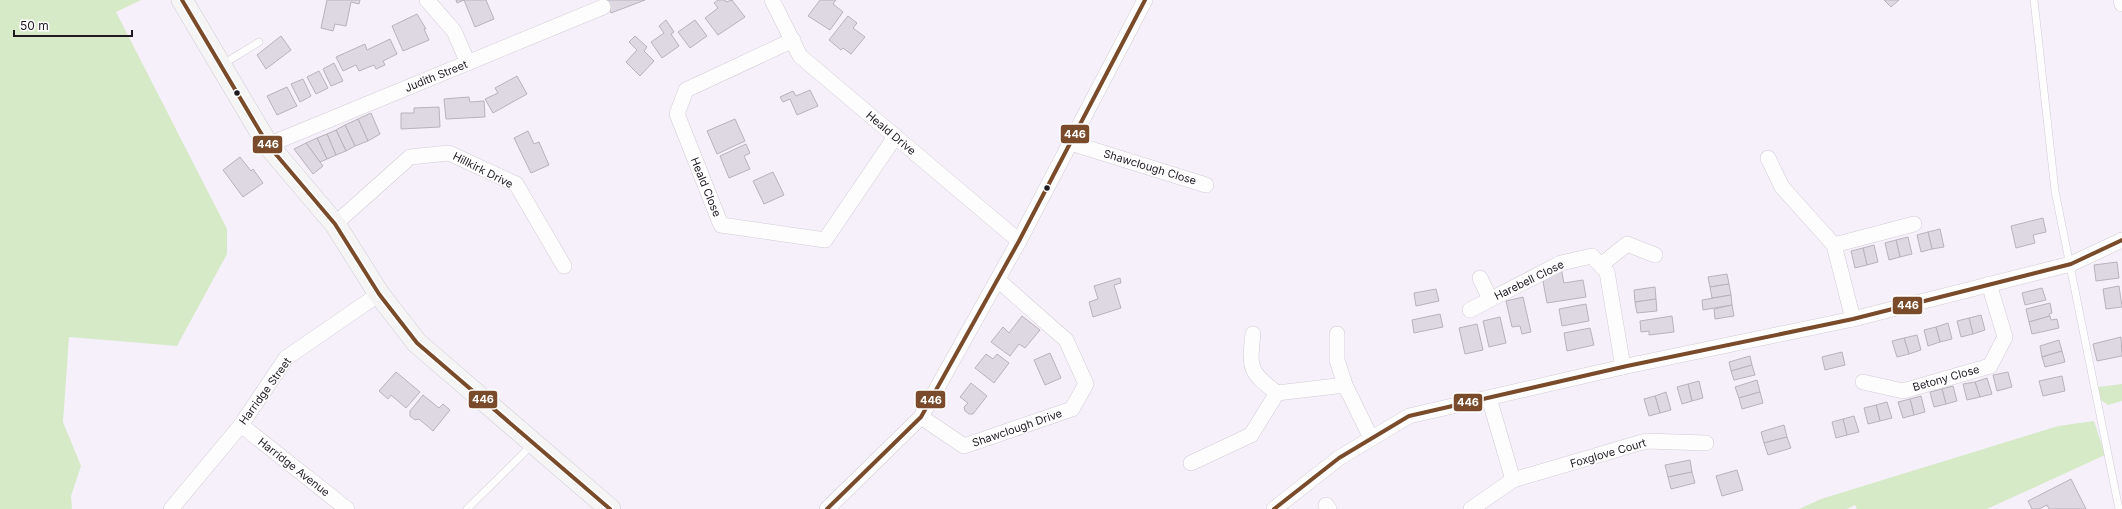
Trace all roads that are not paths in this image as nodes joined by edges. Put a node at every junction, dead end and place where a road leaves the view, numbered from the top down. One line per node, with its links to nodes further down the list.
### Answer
1 (182, 0): 12 (main road)
2 (428, 0): 11 (street)
3 (1145, 0): 14 (street)
4 (2034, 0): 24 (lane)
5 (2121, 0): 6 (street)
6 (2122, 4)
7 (774, 6): 9 (street, Heald Drive)
8 (603, 7): 11 (street, Judith Street)
9 (793, 40): 13 (street, Heald Drive); 13 (street, Heald Close)
10 (259, 42): 12 (lane)
11 (468, 63): 15 (street, Judith Street)
12 (221, 65): 15 (main road)
13 (895, 136): 21 (street, Heald Drive)
14 (1070, 143): 17 (street, Shawclough Close); 21 (street)
15 (268, 145): 18 (main road)
16 (1768, 158): 22 (street)
17 (1206, 185)
18 (335, 224): 26 (street, Hillkirk Drive); 30 (main road)
19 (1914, 224): 22 (street)
20 (2122, 240): 24 (street)
21 (1019, 241): 28 (street)
22 (1834, 245): 33 (street)
23 (1655, 255): 25 (street)
24 (2071, 264): 29 (street); 55 (lane)
25 (1601, 265): 31 (street, Harebell Close); 36 (street)
26 (564, 266)
27 (1480, 278): 31 (street)
28 (998, 280): 41 (street); 41 (street, Shawclough Drive)
29 (1989, 284): 33 (street); 37 (street, Betony Close)
30 (379, 294): 42 (street, Harridge Street); 44 (main road)
31 (1490, 299): 32 (street, Harebell Close)
32 (1470, 310)
33 (1853, 319): 36 (street)
34 (1253, 334): 39 (street)
35 (1337, 334): 38 (street)
36 (1623, 367): 40 (street)
37 (1863, 382)
38 (1345, 386): 39 (street); 43 (street)
39 (1277, 393): 46 (street)
40 (1489, 398): 43 (street); 47 (street)
41 (921, 418): 52 (street)
42 (241, 425): 48 (street, Harridge Street); 49 (street, Harridge Avenue)
43 (1372, 438): 53 (street)
44 (533, 443): 50 (lane); 51 (main road)
45 (1706, 443): 47 (street, Foxglove Court)
46 (1191, 463)
47 (1513, 480): 54 (street, Foxglove Court)
48 (172, 509)
49 (347, 509)
50 (467, 509)
51 (610, 509)
52 (827, 509)
53 (1274, 509)
54 (1471, 509)
55 (2119, 509)

